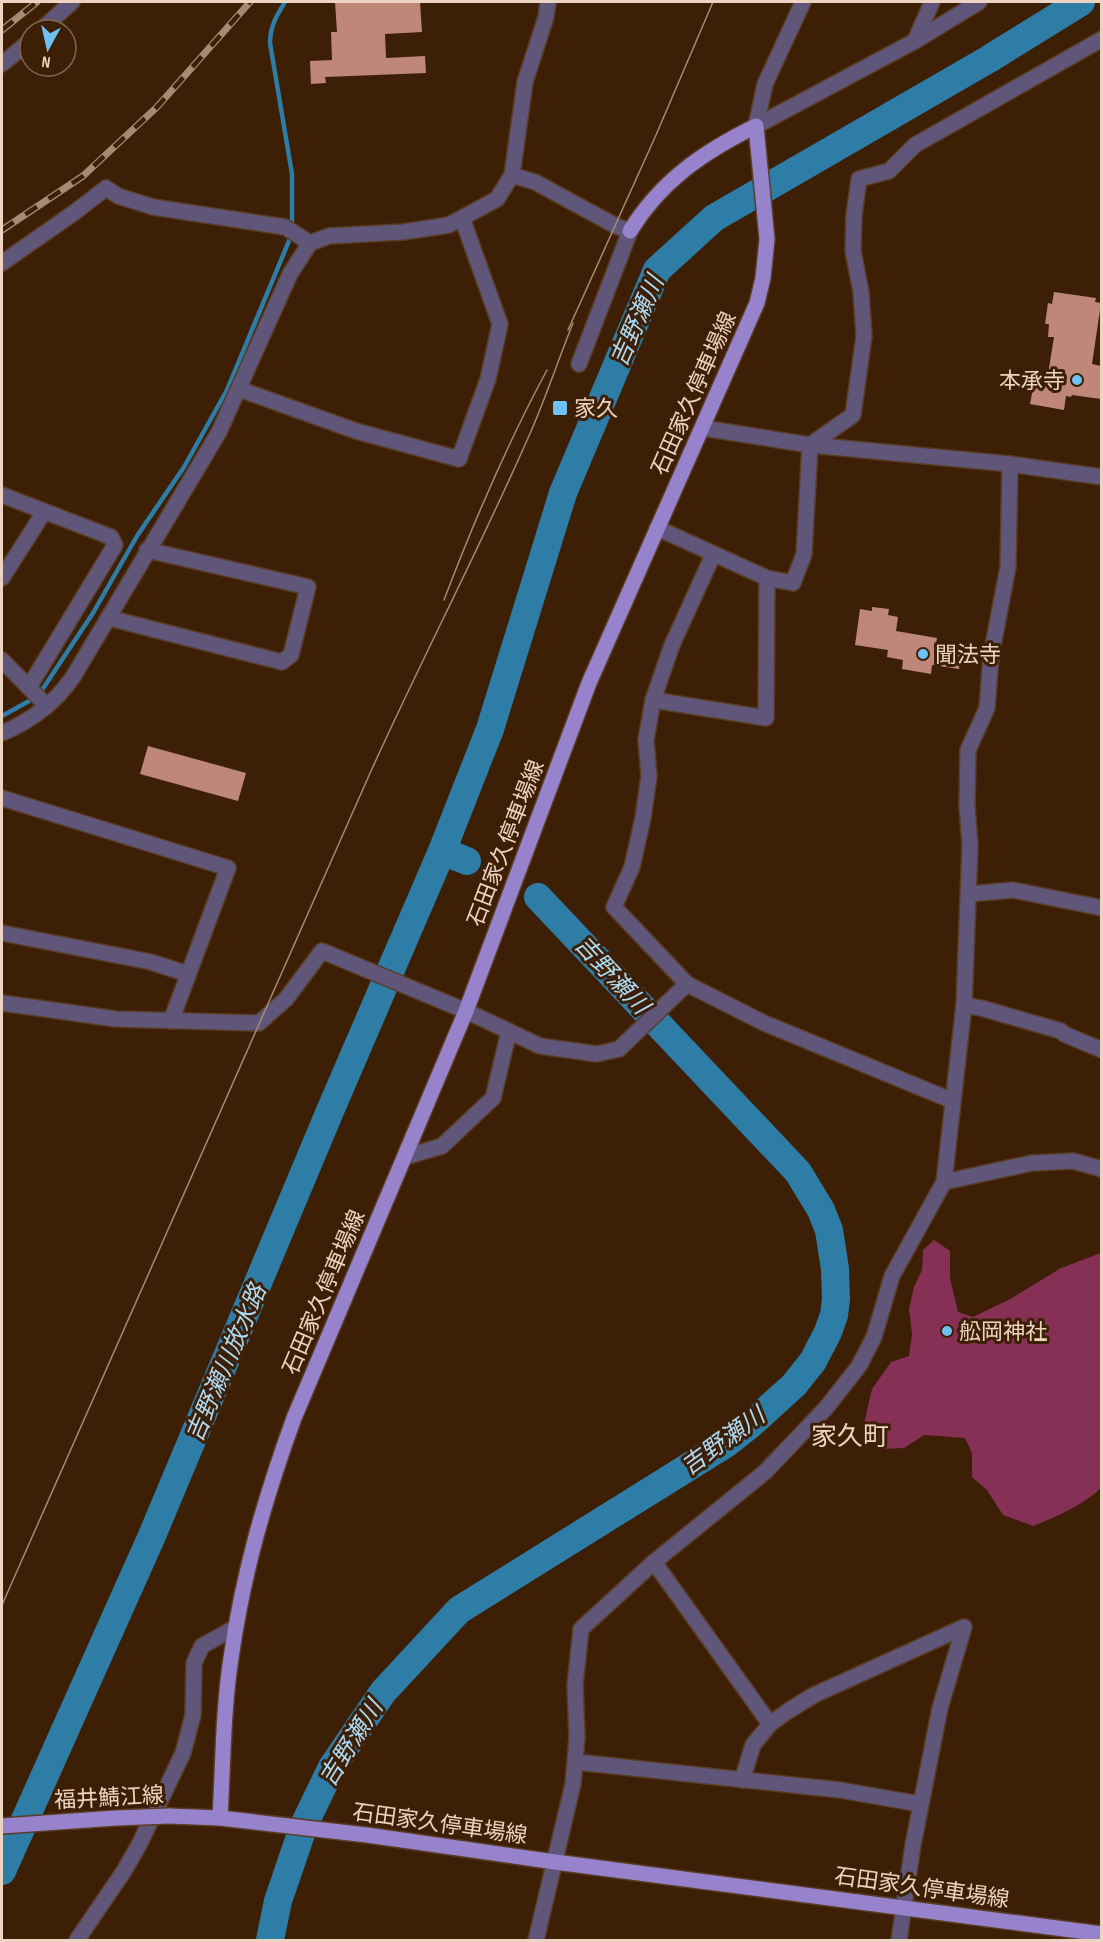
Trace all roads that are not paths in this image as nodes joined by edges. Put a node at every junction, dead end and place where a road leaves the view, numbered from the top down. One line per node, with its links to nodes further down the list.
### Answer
1 (72, 2): 6 (street)
2 (548, 2): 12 (street)
3 (803, 2): 11 (street)
4 (932, 2): 8 (street)
5 (979, 2): 8 (street)
6 (55, 18)
7 (1101, 39): 20 (street)
8 (915, 41): 11 (street)
9 (18, 51): 10 (street)
10 (2, 64)
11 (756, 126): 14 (main road); 19 (main road, 石田家久停車場線)
12 (512, 175): 13 (street); 14 (street)
13 (462, 218): 15 (street); 18 (street)
14 (630, 231): 17 (street)
15 (304, 239): 16 (street); 18 (street)
16 (2, 263)
17 (579, 364)
18 (239, 389): 26 (street)
19 (703, 428): 20 (street); 25 (main road, 石田家久停車場線)
20 (810, 445): 21 (street); 29 (street)
21 (1010, 464): 22 (street); 36 (street)
22 (1101, 477)
23 (2, 495): 24 (street)
24 (44, 512): 28 (street); 32 (street)
25 (657, 528): 27 (street); 43 (main road, 石田家久停車場線)
26 (147, 550): 30 (street); 30 (street)
27 (713, 555): 29 (street); 33 (street)
28 (2, 578)
29 (767, 578): 33 (street)
30 (110, 618): 32 (street)
31 (2, 660): 32 (street)
32 (37, 695): 34 (street)
33 (653, 700): 40 (street)
34 (2, 733)
35 (2, 798): 39 (street)
36 (969, 894): 37 (street); 42 (street)
37 (1101, 908)
38 (2, 933): 39 (street)
39 (188, 974): 44 (street)
40 (687, 984): 45 (street); 47 (street)
41 (2, 1003): 44 (street)
42 (964, 1005): 46 (street); 47 (street)
43 (466, 1011): 44 (street); 45 (street); 48 (main road, 石田家久停車場線)
44 (171, 1021)
45 (509, 1031): 48 (street)
46 (1101, 1050)
47 (953, 1101): 50 (street)
48 (405, 1157): 52 (main road, 石田家久停車場線)
49 (1101, 1169): 50 (street)
50 (944, 1182): 51 (street)
51 (654, 1562): 53 (street); 54 (street)
52 (236, 1627): 57 (main road, 石田家久停車場線); 62 (street)
53 (770, 1724): 55 (street); 56 (street)
54 (576, 1762): 55 (street); 59 (street)
55 (742, 1780): 56 (street)
56 (920, 1804): 60 (street)
57 (220, 1818): 58 (main road, 福井鯖江線, bridge); 59 (main road, 石田家久停車場線)
58 (2, 1826)
59 (555, 1862): 60 (main road, 石田家久停車場線); 63 (street)
60 (904, 1907): 61 (main road, 石田家久停車場線); 64 (street)
61 (1101, 1934)
62 (77, 1941)
63 (536, 1941)
64 (899, 1941)

